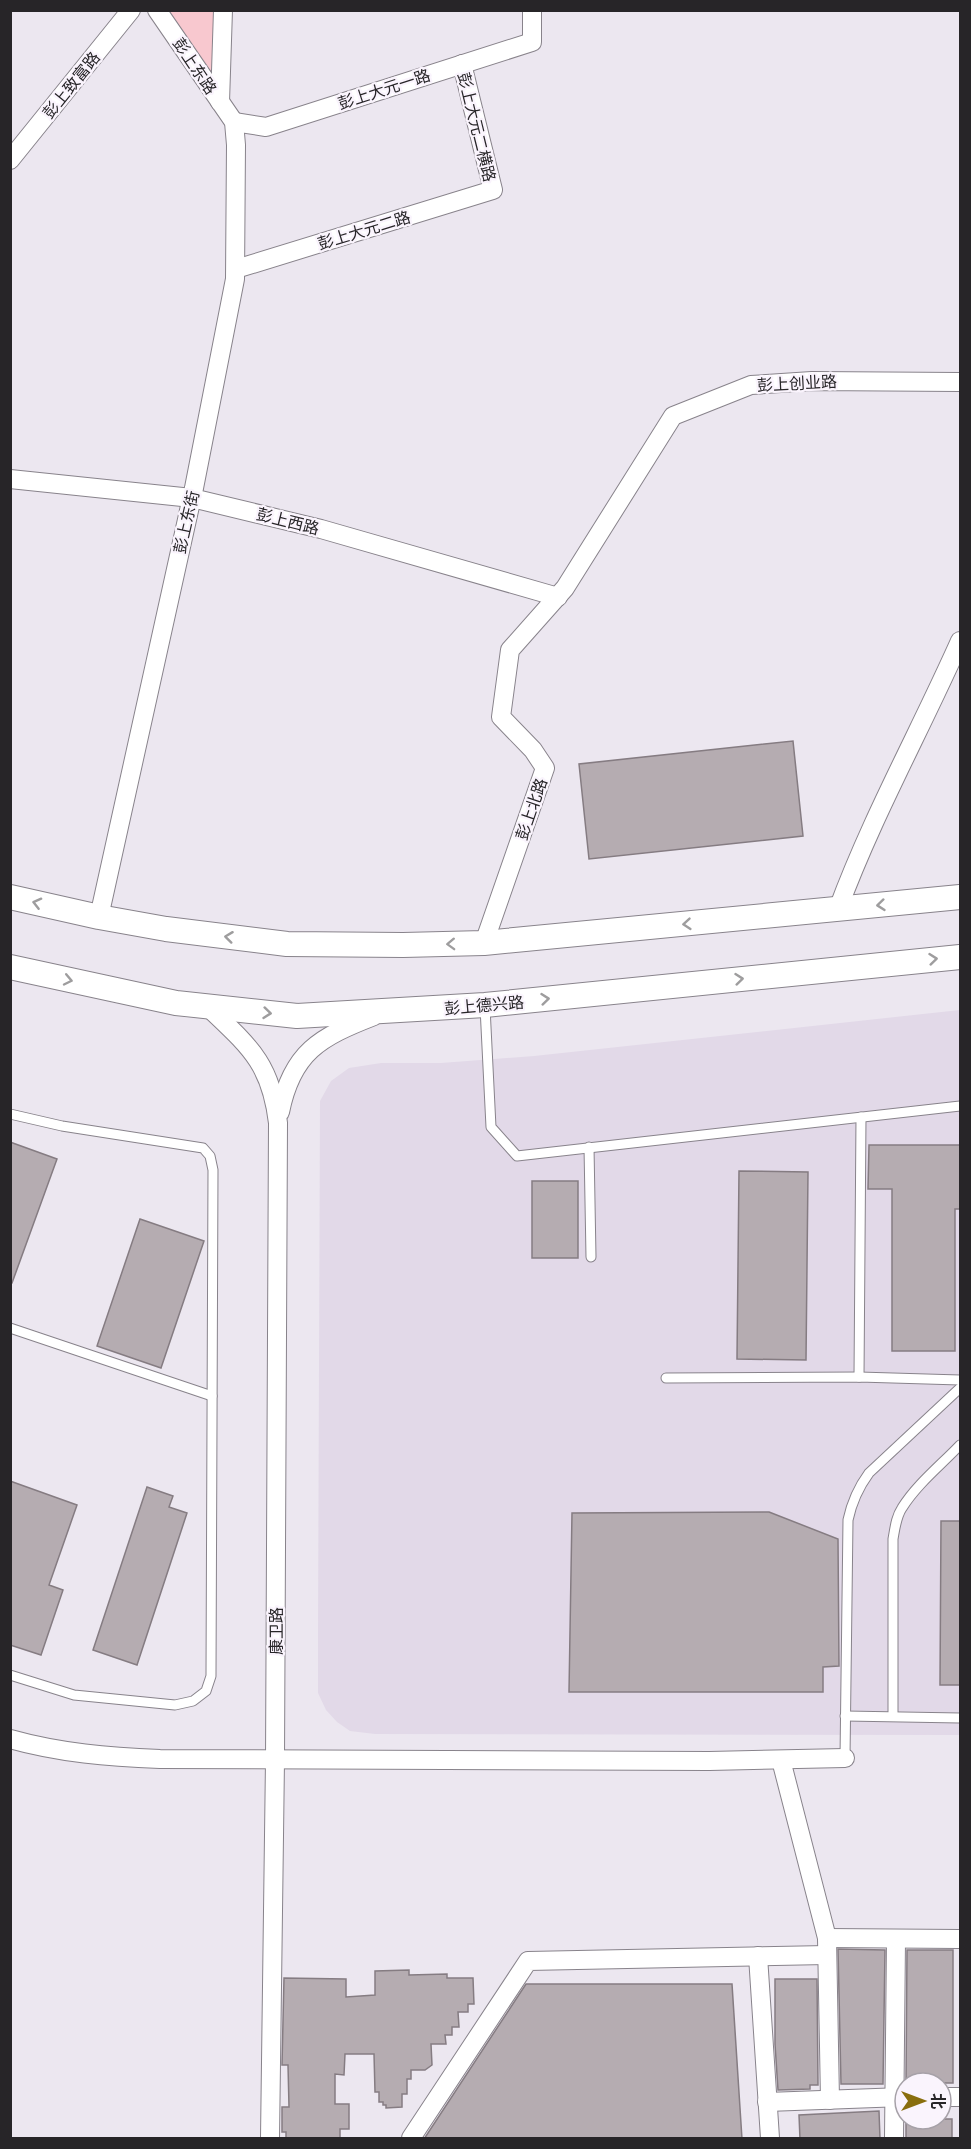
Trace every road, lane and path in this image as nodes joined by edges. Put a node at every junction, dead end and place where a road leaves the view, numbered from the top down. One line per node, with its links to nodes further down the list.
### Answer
1 (131, 10): 8 (street, 彭上致富路)
2 (157, 10): 6 (street, 彭上东路)
3 (224, 10): 6 (street)
4 (532, 10): 5 (street, 彭上大元一路)
5 (462, 64): 7 (street, 彭上大元一路); 9 (street, 彭上大元二横路)
6 (220, 102): 7 (street, 彭上东路)
7 (234, 122): 10 (street, 彭上东街)
8 (10, 160)
9 (493, 190): 10 (street, 彭上大元二路)
10 (236, 269): 13 (street, 彭上东街)
11 (960, 382): 14 (street, 彭上创业路)
12 (10, 479): 13 (street, 彭上西路)
13 (192, 498): 14 (street, 彭上西路); 19 (street, 彭上东街)
14 (558, 597): 20 (street, 彭上北路)
15 (960, 641): 18 (street)
16 (10, 897): 19 (street, one-way to 16)
17 (960, 897): 18 (street, one-way to 18)
18 (838, 909): 20 (street, one-way to 20)
19 (99, 917): 20 (street, one-way to 19)
20 (484, 943)
21 (960, 957): 23 (street, 彭上德兴路, one-way to 21)
22 (10, 967): 24 (street, 彭上德兴路, one-way to 24)
23 (485, 1005): 25 (street, 彭上德兴路); 30 (lane)
24 (208, 1008): 25 (street, 彭上德兴路, one-way to 25); 29 (street)
25 (386, 1012): 29 (street)
26 (960, 1106): 28 (lane)
27 (10, 1114): 37 (lane)
28 (861, 1117): 30 (lane); 33 (lane)
29 (278, 1123): 45 (street, 康卫路)
30 (589, 1147): 31 (lane)
31 (591, 1257)
32 (10, 1328): 37 (lane)
33 (859, 1377): 34 (lane); 35 (lane)
34 (666, 1378)
35 (960, 1380)
36 (960, 1388): 40 (lane)
37 (212, 1396): 39 (lane)
38 (960, 1446): 41 (lane)
39 (10, 1675)
40 (845, 1716): 41 (lane); 44 (lane)
41 (893, 1716): 42 (lane)
42 (960, 1718)
43 (10, 1739): 45 (street)
44 (844, 1758): 46 (street)
45 (275, 1760): 46 (street); 55 (street, 康卫路)
46 (781, 1760): 49 (street)
47 (960, 1939): 48 (street)
48 (896, 1940): 49 (street); 51 (street)
49 (827, 1946): 50 (street); 53 (street)
50 (758, 1956): 54 (street); 56 (street)
51 (899, 2071)
52 (893, 2097): 53 (street)
53 (830, 2100): 54 (street)
54 (767, 2102): 57 (street)
55 (270, 2139)
56 (411, 2139)
57 (770, 2139)

